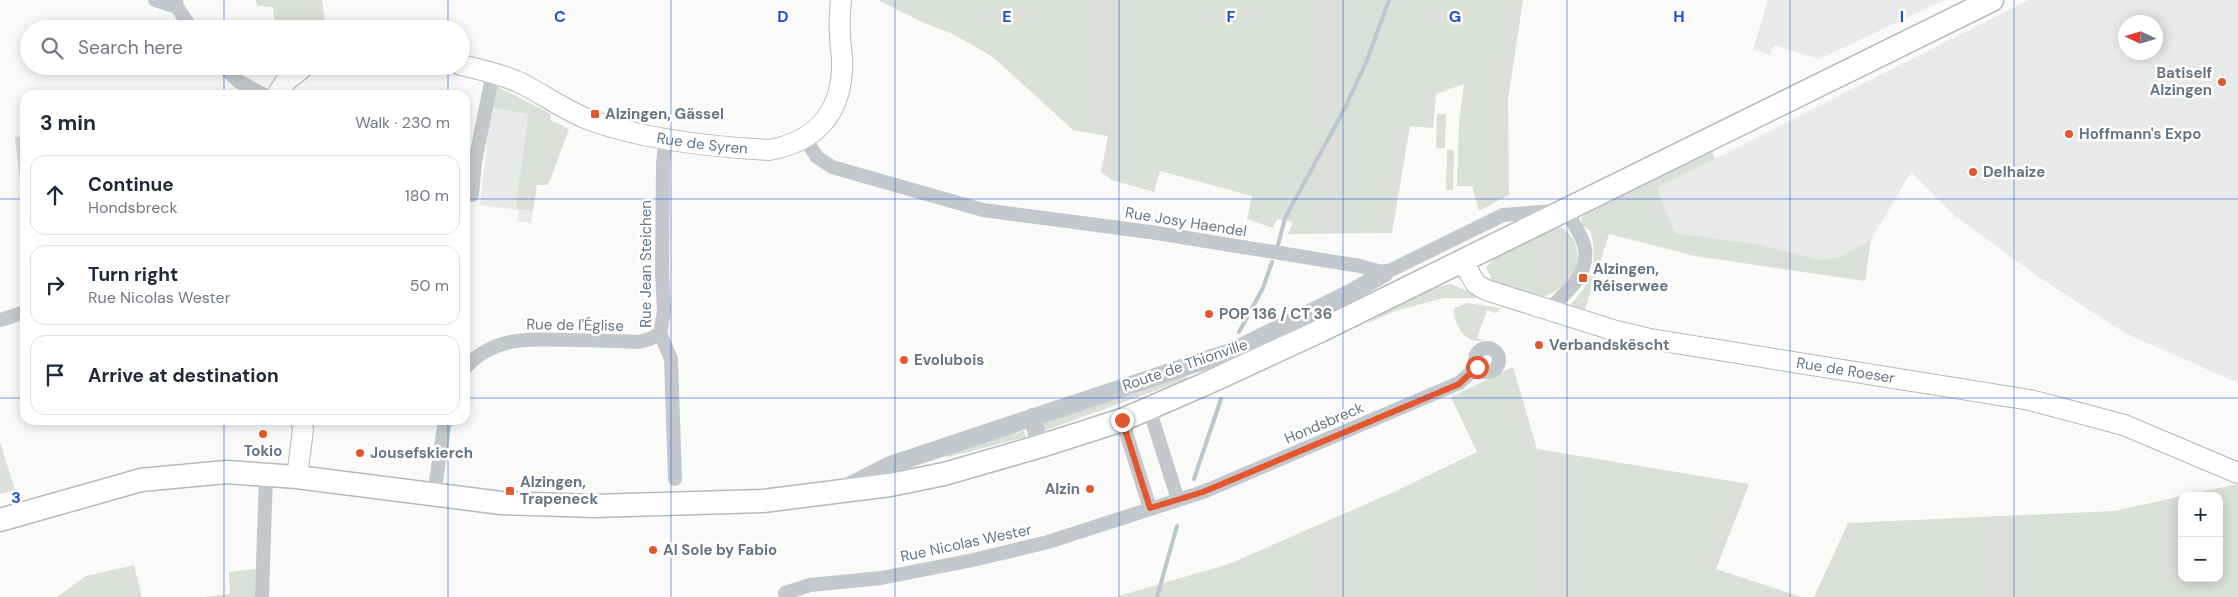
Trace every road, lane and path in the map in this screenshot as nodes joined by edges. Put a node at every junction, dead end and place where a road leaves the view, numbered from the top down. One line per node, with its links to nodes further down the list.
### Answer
1 (155, 0): 4 (street)
2 (841, 0): 13 (main road, Rue de Syren)
3 (1992, 0): 15 (main road)
4 (177, 3): 5 (street)
5 (187, 20)
6 (470, 67): 7 (main road, Rue de Syren)
7 (493, 73): 12 (main road, Rue de Syren); 14 (street)
8 (232, 75): 10 (street)
9 (294, 75): 11 (main road)
10 (255, 90)
11 (280, 90)
12 (666, 138): 13 (main road, Rue de Syren); 21 (street, Rue Jean Steichen)
13 (805, 139): 17 (street, Rue Josy Haendel)
14 (472, 195)
15 (1566, 210): 16 (main road); 17 (street); 18 (street)
16 (1462, 261): 18 (main road, Rue de Roeser); 24 (main road)
17 (1385, 273): 25 (street, Route de Thionville)
18 (1550, 308): 30 (main road, Rue de Roeser)
19 (20, 314): 20 (street)
20 (0, 320)
21 (660, 332): 22 (street, Rue de l'Église); 33 (street, Rue Jean Steichen)
22 (470, 362)
23 (1477, 367): 36 (street, Hondsbreck)
24 (1150, 408): 26 (main road); 36 (street)
25 (1032, 417): 29 (street); 34 (street, Route de Thionville)
26 (1122, 420): 29 (main road); 37 (street)
27 (302, 425): 32 (main road)
28 (444, 425): 35 (street)
29 (1041, 446): 34 (main road)
30 (2238, 473)
31 (266, 474): 32 (main road); 38 (main road); 40 (street)
32 (297, 478): 35 (main road)
33 (676, 479)
34 (835, 493): 35 (main road)
35 (434, 495)
36 (1172, 502): 37 (street, Rue Nicolas Wester)
37 (1150, 508): 39 (street, Rue Nicolas Wester)
38 (0, 520)
39 (785, 593)
40 (262, 596)

